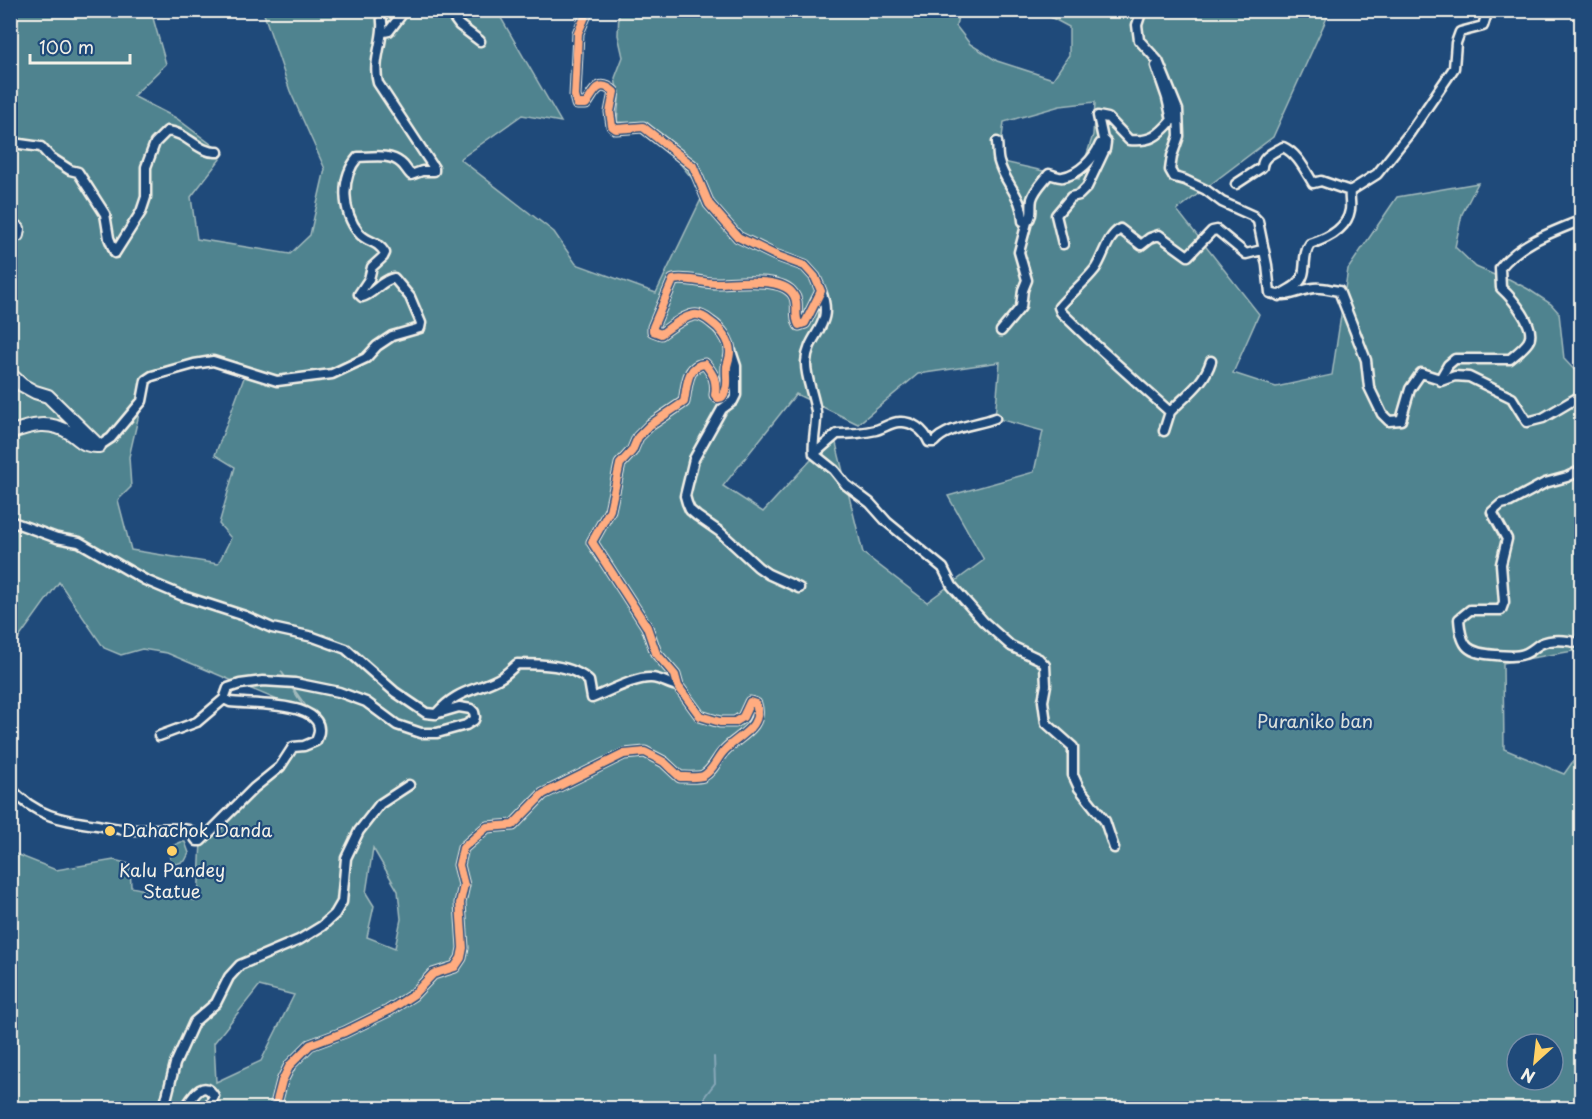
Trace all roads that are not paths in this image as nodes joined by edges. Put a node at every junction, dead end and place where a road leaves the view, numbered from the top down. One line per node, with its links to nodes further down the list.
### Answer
1 (116, 10): 2 (street)
2 (122, 10)
3 (380, 10): 9 (street)
4 (405, 10): 9 (street)
5 (448, 10): 10 (street)
6 (588, 10): 24 (street)
7 (1142, 10): 11 (street)
8 (1488, 10): 17 (street)
9 (384, 32): 36 (street)
10 (480, 41)
11 (1159, 64): 12 (street); 23 (street)
12 (1103, 139): 19 (street); 22 (street)
13 (10, 140): 15 (street)
14 (997, 142): 19 (street)
15 (218, 152)
16 (1236, 184): 17 (street)
17 (1350, 190): 25 (street)
18 (1581, 220): 30 (street)
19 (1027, 222): 26 (street)
20 (10, 223): 21 (street)
21 (10, 235)
22 (1063, 244)
23 (1262, 250): 25 (street); 32 (street)
24 (821, 291): 27 (street); 37 (street)
25 (1278, 296): 30 (street)
26 (1001, 331)
27 (730, 350): 40 (street); 42 (street)
28 (1211, 361): 32 (street)
29 (10, 374): 36 (street)
30 (1440, 379): 31 (street)
31 (1581, 395)
32 (1170, 412): 34 (street)
33 (995, 418): 37 (street)
34 (1164, 431)
35 (10, 433): 36 (street)
36 (99, 446)
37 (814, 454): 48 (street)
38 (1581, 470): 41 (street)
39 (10, 521): 44 (street)
40 (799, 588)
41 (1581, 644)
42 (678, 686): 44 (street); 52 (street)
43 (224, 699): 44 (street); 45 (street); 47 (street)
44 (435, 714)
45 (159, 736)
46 (409, 785): 49 (street)
47 (10, 788)
48 (1114, 848)
49 (164, 1108)
50 (185, 1108): 51 (street)
51 (208, 1108)
52 (275, 1108)

